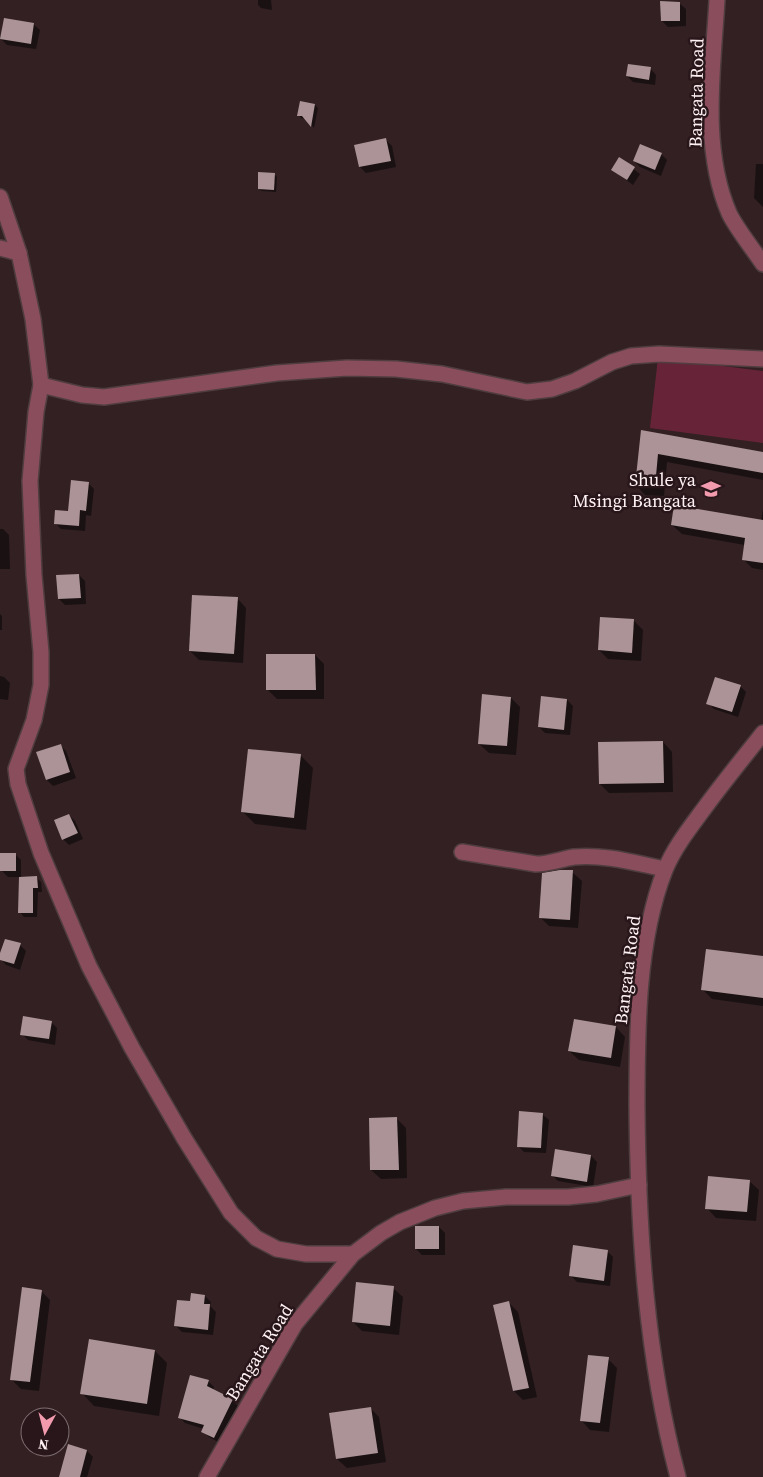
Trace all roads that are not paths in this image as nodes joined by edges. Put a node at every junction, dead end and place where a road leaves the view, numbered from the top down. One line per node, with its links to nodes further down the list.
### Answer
1 (717, 0): 5 (street, Bangata Road)
2 (0, 197): 4 (street)
3 (0, 248): 4 (street)
4 (20, 253): 7 (street)
5 (763, 264)
6 (763, 359): 7 (street)
7 (41, 386): 12 (street)
8 (763, 733): 10 (street, Bangata Road)
9 (462, 852): 10 (street)
10 (665, 869): 11 (street, Bangata Road)
11 (638, 1186): 12 (street, Bangata Road); 14 (street, Bangata Road)
12 (352, 1254): 13 (street, Bangata Road)
13 (207, 1477)
14 (678, 1477)

